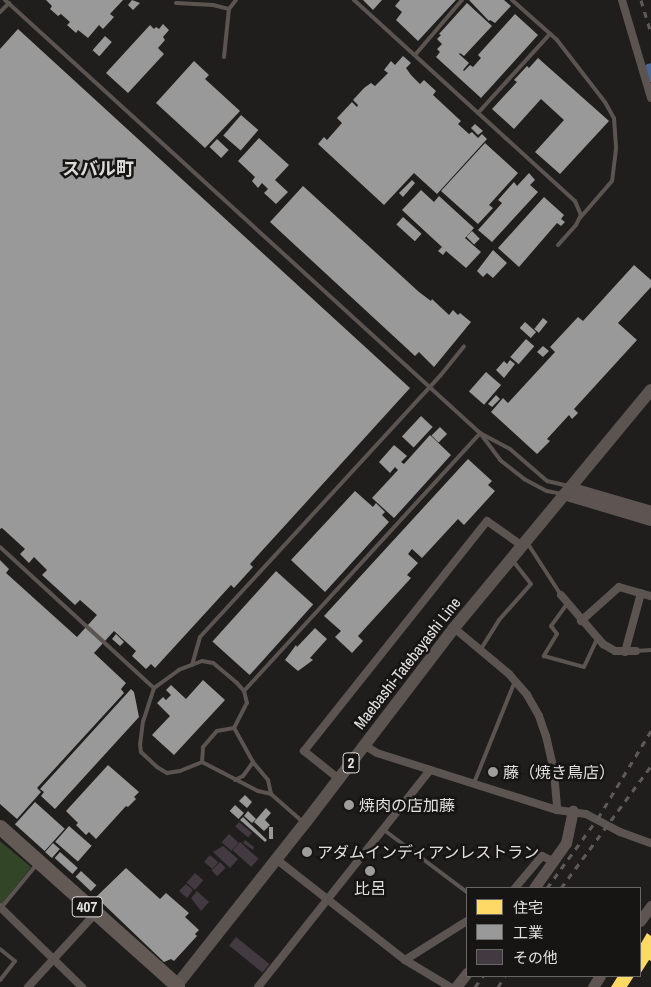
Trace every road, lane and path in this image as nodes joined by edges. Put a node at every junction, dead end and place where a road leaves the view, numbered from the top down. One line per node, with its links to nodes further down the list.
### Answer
1 (236, 0): 8 (lane)
2 (354, 0): 11 (lane)
3 (462, 0): 11 (lane)
4 (512, 0): 10 (lane)
5 (622, 0): 13 (street)
6 (7, 2): 9 (lane); 18 (lane)
7 (176, 3): 8 (lane)
8 (229, 9): 12 (lane)
9 (0, 12)
10 (550, 34): 14 (lane); 15 (lane)
11 (414, 55): 14 (lane)
12 (224, 57)
13 (651, 98)
14 (478, 113): 15 (lane)
15 (579, 219): 16 (lane)
16 (558, 245)
17 (464, 346): 18 (lane)
18 (430, 386): 20 (lane); 38 (lane)
19 (651, 390): 21 (main road, Maebashi-Tatebayashi Line / 2)
20 (480, 433): 21 (lane); 21 (lane); 41 (lane)
21 (566, 490): 22 (main road); 23 (main road); 24 (main road, Maebashi-Tatebayashi Line / 2)
22 (651, 511)
23 (651, 520)
24 (523, 543): 26 (main road, Maebashi-Tatebayashi Line / 2); 28 (lane); 47 (street)
25 (0, 547): 40 (lane)
26 (510, 558): 32 (main road, Maebashi-Tatebayashi Line / 2); 34 (lane)
27 (641, 593): 29 (street); 31 (street); 37 (street)
28 (561, 595): 30 (street)
29 (651, 596)
30 (567, 604): 31 (street); 33 (lane)
31 (581, 621): 33 (street)
32 (454, 628): 34 (street); 43 (main road, Maebashi-Tatebayashi Line / 2)
33 (597, 639): 37 (street)
34 (481, 649): 39 (street)
35 (651, 650): 36 (lane)
36 (636, 651): 37 (street)
37 (625, 652)
38 (192, 665): 40 (lane); 41 (lane)
39 (515, 681): 49 (lane); 51 (street)
40 (154, 688): 44 (lane)
41 (244, 691): 42 (lane)
42 (234, 728): 44 (lane); 45 (lane)
43 (364, 745): 46 (street); 47 (main road, Maebashi-Tatebayashi Line / 2)
44 (202, 762): 48 (lane)
45 (253, 762): 48 (lane); 50 (lane)
46 (430, 770): 49 (street); 55 (street)
47 (339, 779): 53 (main road, Maebashi-Tatebayashi Line / 2)
48 (235, 780): 50 (lane)
49 (474, 783): 51 (street)
50 (271, 794): 53 (lane)
51 (557, 810): 52 (street)
52 (573, 811): 56 (street); 59 (main road)
53 (305, 823): 57 (main road, Maebashi-Tatebayashi Line / 2)
54 (0, 828): 58 (highway, 407)
55 (384, 830): 62 (lane); 63 (street)
56 (651, 843)
57 (276, 859): 63 (street); 74 (main road, Maebashi-Tatebayashi Line / 2)
58 (39, 862): 65 (lane); 66 (highway, 407)
59 (554, 862): 60 (street); 61 (main road)
60 (516, 887)
61 (535, 887)
62 (466, 891)
63 (328, 900): 71 (street); 77 (street)
64 (651, 906): 67 (main road)
65 (1, 910): 70 (street)
66 (95, 914): 70 (street); 74 (highway, 407)
67 (641, 920)
68 (466, 922): 71 (street)
69 (0, 949): 73 (lane)
70 (52, 959): 75 (street); 76 (street)
71 (405, 960): 78 (street)
72 (466, 974): 79 (main road)
73 (0, 980)
74 (178, 986)
75 (28, 987)
76 (82, 987)
77 (258, 987)
78 (450, 987)
79 (456, 987)

